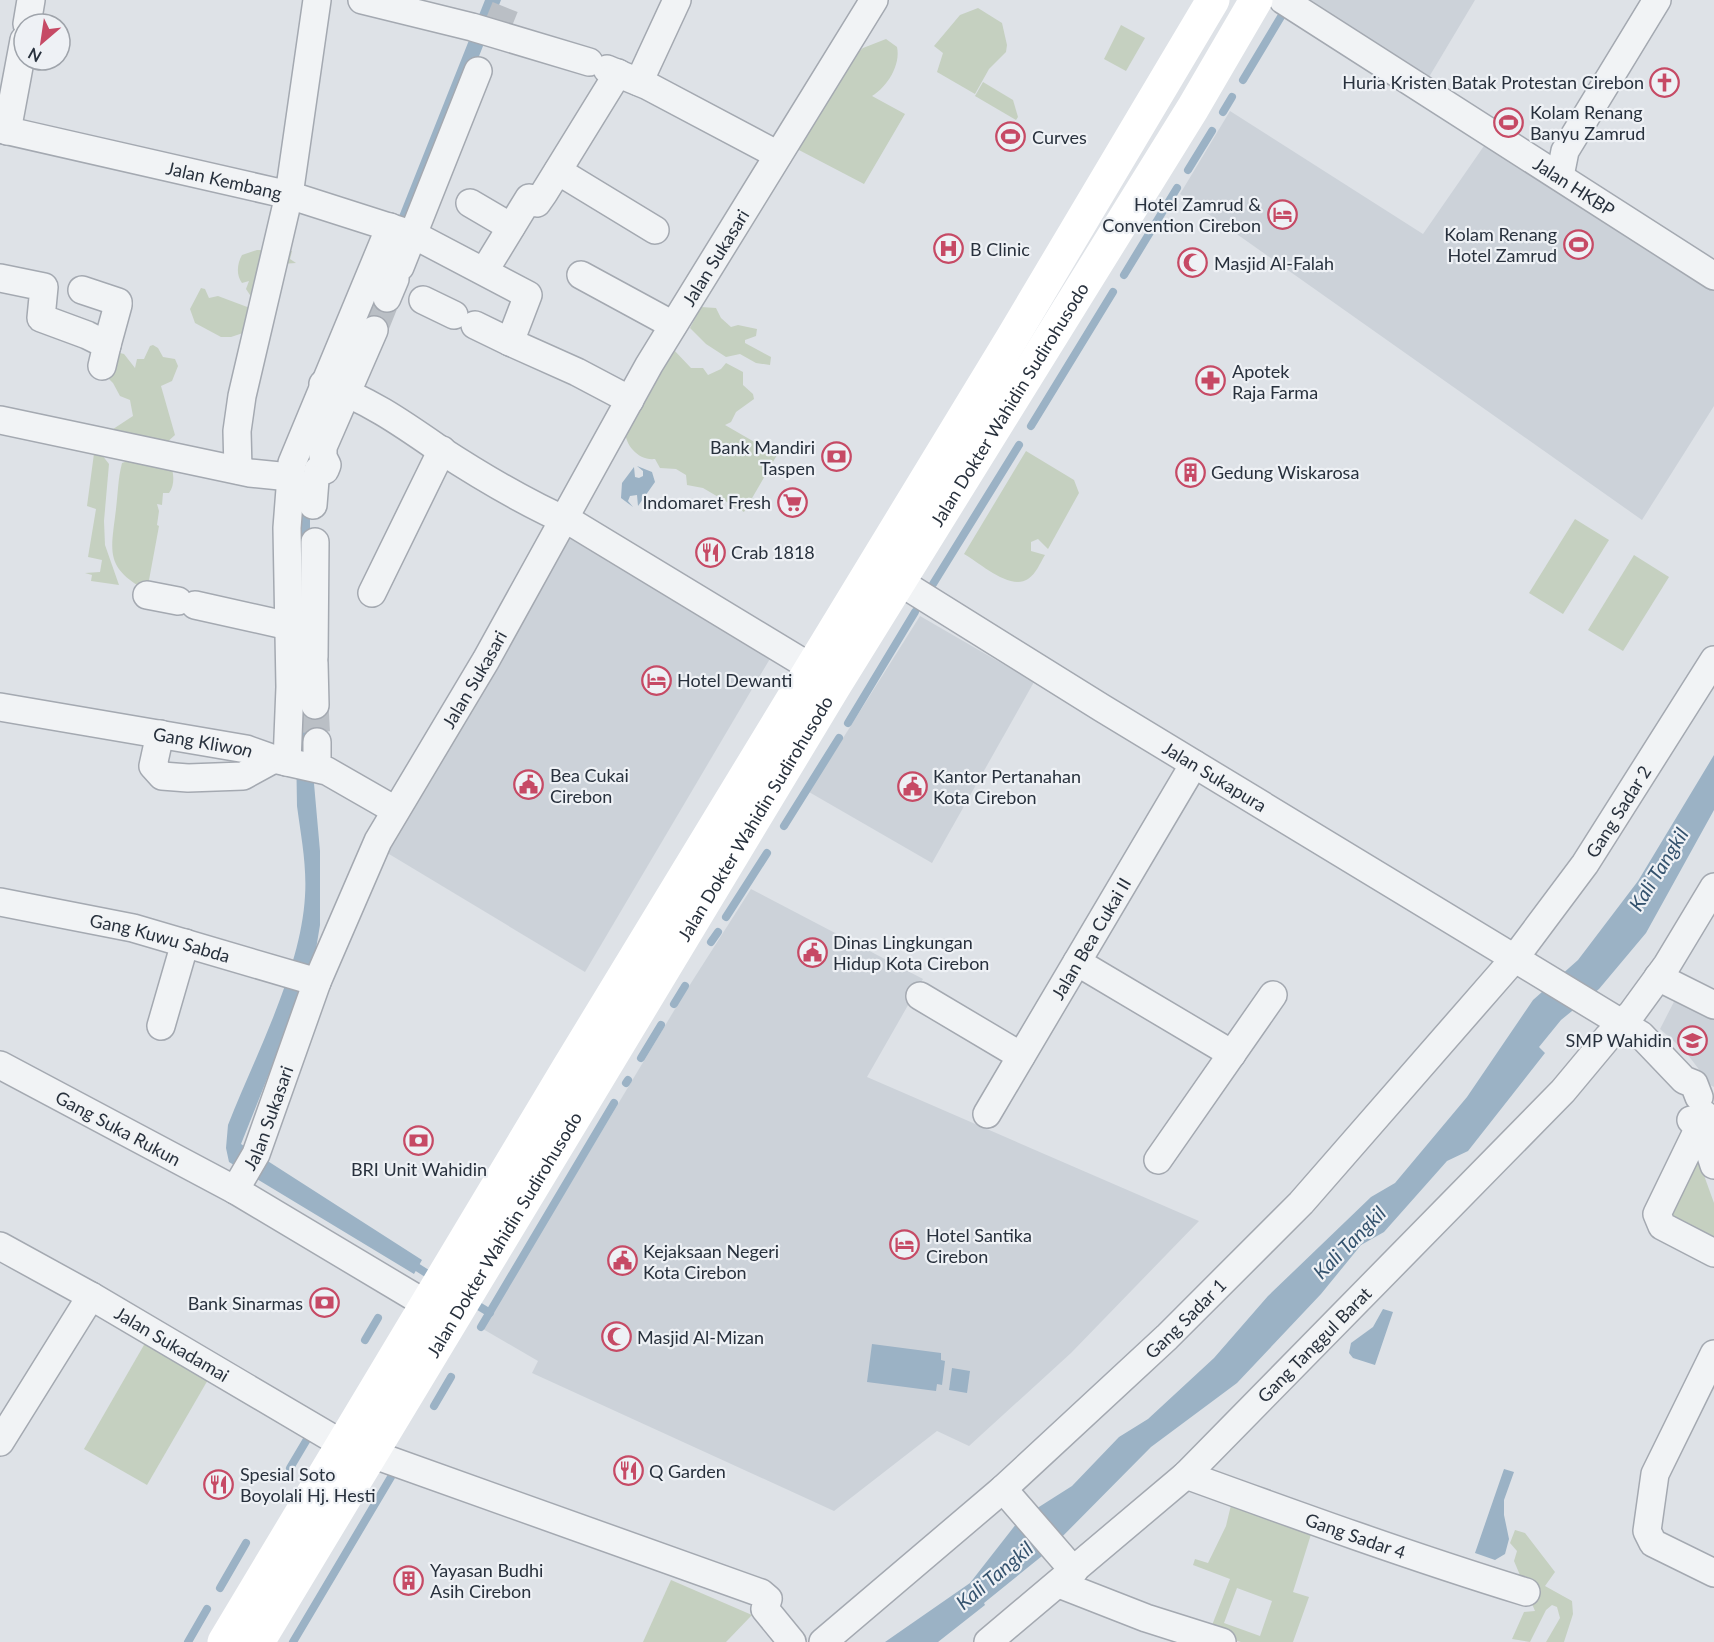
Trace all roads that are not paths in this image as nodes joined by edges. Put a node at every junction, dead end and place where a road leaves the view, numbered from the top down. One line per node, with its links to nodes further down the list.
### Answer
1 (317, 0): 16 (street, Jalan Kembang)
2 (362, 0): 9 (street)
3 (677, 0): 11 (street)
4 (874, 0): 13 (street, Jalan Sukasari)
5 (1214, 0): 21 (main road, Jalan Dokter Wahidin Sudirohusodo)
6 (1283, 0): 15 (street, Jalan HKBP)
7 (1657, 0): 15 (street)
8 (1242, 5): 22 (main road, Jalan Dokter Wahidin Sudirohusodo)
9 (488, 32): 11 (street); 20 (street)
10 (17, 72): 12 (street)
11 (613, 72): 13 (street); 14 (street)
12 (4, 130): 16 (street, Jalan Kembang)
13 (778, 155): 30 (street, Jalan Sukasari)
14 (558, 171): 18 (street); 19 (street)
15 (1560, 176): 25 (street, Jalan HKBP)
16 (290, 195): 20 (street); 37 (street)
17 (470, 203): 18 (street)
18 (511, 227): 23 (street)
19 (655, 230)
20 (402, 231): 23 (street); 27 (street); 33 (street)
21 (1064, 252): 22 (main road); 45 (main road, Jalan Dokter Wahidin Sudirohusodo)
22 (1092, 269): 40 (main road, Jalan Dokter Wahidin Sudirohusodo)
23 (485, 270): 32 (street)
24 (581, 275): 30 (street)
25 (1714, 276)
26 (0, 278): 28 (street)
27 (394, 284)
28 (82, 290)
29 (423, 300): 32 (street)
30 (673, 325): 34 (street, Jalan Sukasari)
31 (374, 330): 33 (street)
32 (510, 342): 34 (street)
33 (335, 389): 36 (street); 38 (street)
34 (630, 400): 39 (street, Jalan Sukasari)
35 (0, 420): 37 (street)
36 (442, 450): 39 (street); 41 (street)
37 (238, 470): 38 (street)
38 (309, 489): 43 (street); 46 (street)
39 (563, 519): 45 (street); 51 (street, Jalan Sukasari)
40 (900, 582): 50 (street, Jalan Sukapura); 72 (main road, Jalan Dokter Wahidin Sudirohusodo)
41 (372, 592)
42 (147, 595): 43 (street)
43 (289, 626): 49 (street)
44 (1714, 660): 56 (street, Gang Sadar 2)
45 (812, 668): 72 (main road, Jalan Dokter Wahidin Sudirohusodo)
46 (315, 705)
47 (0, 707): 48 (street, Gang Kliwon)
48 (160, 734): 49 (street, Gang Kliwon); 49 (street)
49 (300, 761): 51 (street, Gang Kliwon)
50 (1194, 764): 55 (street, Jalan Bea Cukai II); 56 (street, Jalan Sukapura)
51 (395, 810): 58 (street, Jalan Sukasari)
52 (1714, 887): 57 (street, Gang Tanggul Barat)
53 (0, 902): 54 (street, Gang Kuwu Sabda)
54 (185, 943): 58 (street, Gang Kuwu Sabda); 63 (street)
55 (1077, 962): 64 (street); 65 (street, Jalan Bea Cukai II)
56 (1522, 964): 62 (street, Jalan Sukapura); 82 (street, Gang Sadar 1)
57 (1658, 977): 61 (street); 62 (street, Gang Tanggul Barat)
58 (305, 978): 71 (street, Jalan Sukasari)
59 (1273, 995): 64 (street)
60 (920, 996): 65 (street)
61 (1714, 1005)
62 (1621, 1024): 67 (street, Jalan Sukapura); 81 (street, Gang Tanggul Barat)
63 (161, 1026)
64 (1232, 1054): 69 (street)
65 (1021, 1056): 68 (street, Jalan Bea Cukai II)
66 (0, 1065): 71 (street, Gang Suka Rukun)
67 (1697, 1105): 70 (street); 74 (street)
68 (987, 1113)
69 (1158, 1160)
70 (1714, 1165)
71 (246, 1172): 75 (street, Jalan Sukasari)
72 (490, 1227): 75 (main road, Jalan Dokter Wahidin Sudirohusodo)
73 (0, 1246): 76 (street, Jalan Sukadamai)
74 (1714, 1252)
75 (447, 1294): 80 (main road, Jalan Dokter Wahidin Sudirohusodo)
76 (91, 1296): 79 (street); 80 (street, Jalan Sukadamai)
77 (1714, 1354): 78 (street)
78 (1705, 1397): 84 (street)
79 (0, 1442)
80 (357, 1449): 86 (main road, Jalan Dokter Wahidin Sudirohusodo); 87 (main road, Jalan Dokter Wahidin Sudirohusodo); 88 (street, Jalan Sukadamai)
81 (1186, 1475): 83 (street, Gang Tanggul Barat); 85 (street, Gang Sadar 4)
82 (1007, 1493): 83 (street); 89 (street, Gang Sadar 1)
83 (1066, 1572): 90 (street, Gang Tanggul Barat); 91 (street)
84 (1714, 1573)
85 (1526, 1592)
86 (224, 1642)
87 (258, 1642)
88 (792, 1642)
89 (823, 1642)
90 (988, 1642)
91 (1222, 1642)

